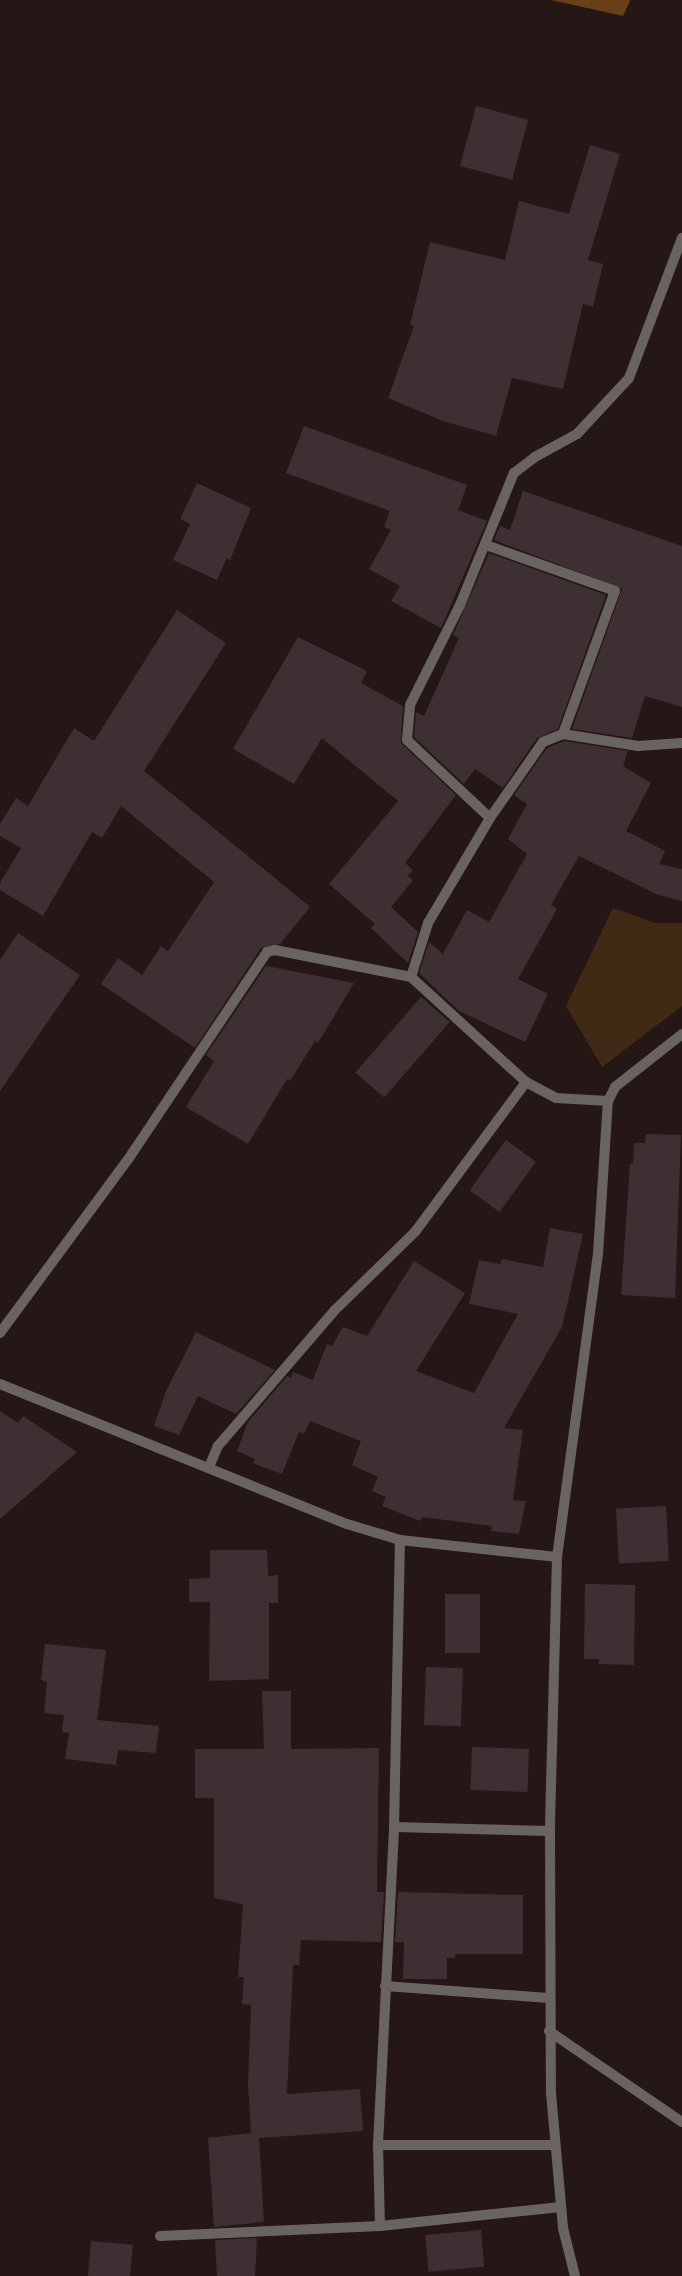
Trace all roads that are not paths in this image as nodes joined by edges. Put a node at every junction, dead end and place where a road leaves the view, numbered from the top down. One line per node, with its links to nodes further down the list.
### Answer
1 (682, 238): 2 (street)
2 (486, 545): 3 (street); 5 (street)
3 (563, 734): 4 (street); 5 (street)
4 (682, 742)
5 (490, 818): 6 (street)
6 (411, 977): 8 (street); 10 (street)
7 (682, 1034): 9 (street)
8 (526, 1082): 9 (street); 12 (street)
9 (608, 1101): 14 (street)
10 (0, 1332)
11 (0, 1384): 12 (street)
12 (209, 1467): 13 (street)
13 (400, 1540): 14 (street); 15 (street)
14 (558, 1556): 16 (street)
15 (394, 1827): 16 (street); 17 (street)
16 (550, 1831): 18 (street)
17 (385, 1986): 18 (street); 21 (street)
18 (549, 1998): 19 (street)
19 (549, 2030): 20 (street); 22 (street)
20 (682, 2122)
21 (378, 2145): 22 (street); 24 (street)
22 (555, 2145): 23 (street)
23 (562, 2207): 24 (street); 26 (street)
24 (380, 2226): 25 (street)
25 (160, 2236)
26 (575, 2276)

